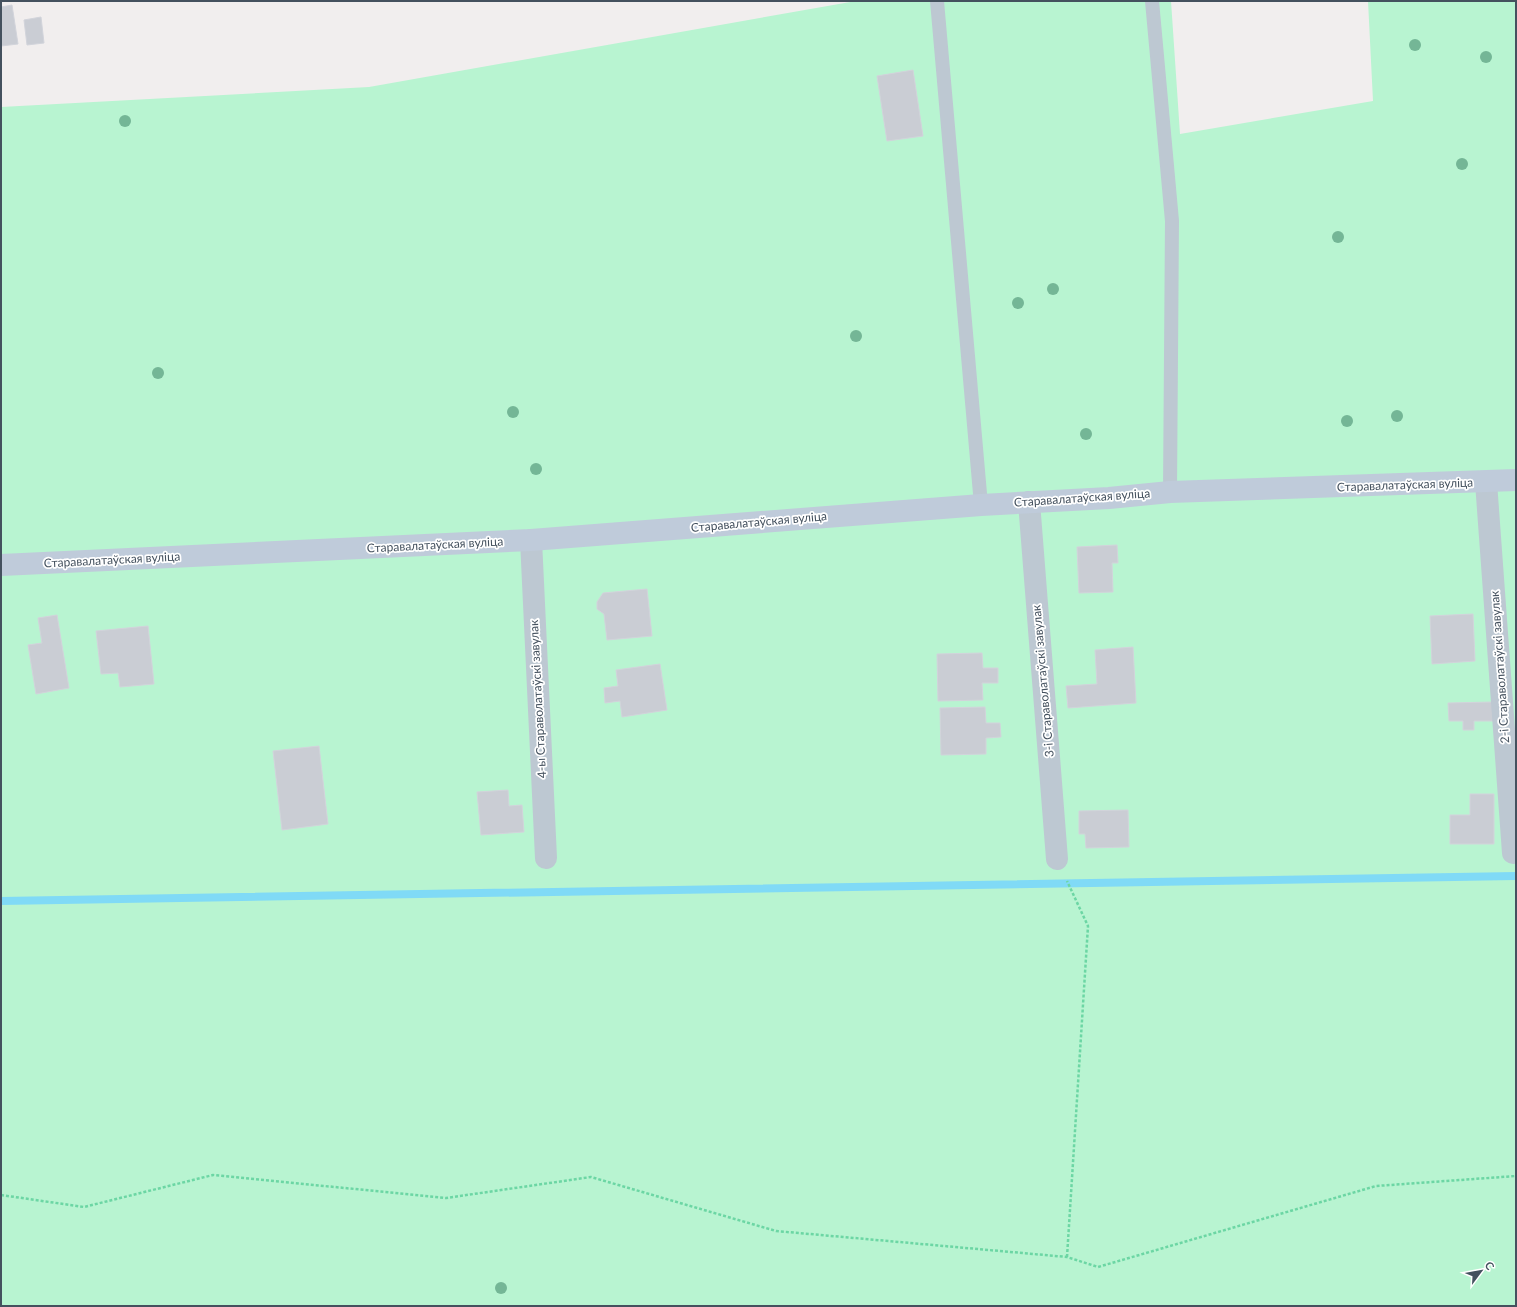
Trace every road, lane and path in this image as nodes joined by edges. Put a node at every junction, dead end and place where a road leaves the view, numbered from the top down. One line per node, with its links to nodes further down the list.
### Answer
1 (937, 1): 7 (lane)
2 (1152, 1): 5 (lane)
3 (1516, 480): 4 (street, Старавалатаўская вуліца)
4 (1486, 482): 5 (street, Старавалатаўская вуліца); 10 (street, 2-і Стараволатаўскі завулак)
5 (1170, 492): 6 (street, Старавалатаўская вуліца)
6 (1028, 502): 7 (street, Старавалатаўская вуліца); 12 (street, 3-і Стараволатаўскі завулак)
7 (980, 504): 8 (street, Старавалатаўская вуліца)
8 (531, 540): 9 (street, Старавалатаўская вуліца); 11 (street, 4-ы Стараволатаўскі завулак)
9 (1, 565)
10 (1513, 853)
11 (546, 858)
12 (1057, 859): 15 (path)
13 (1516, 1176): 15 (path)
14 (1, 1195): 15 (path)
15 (1067, 1257)

